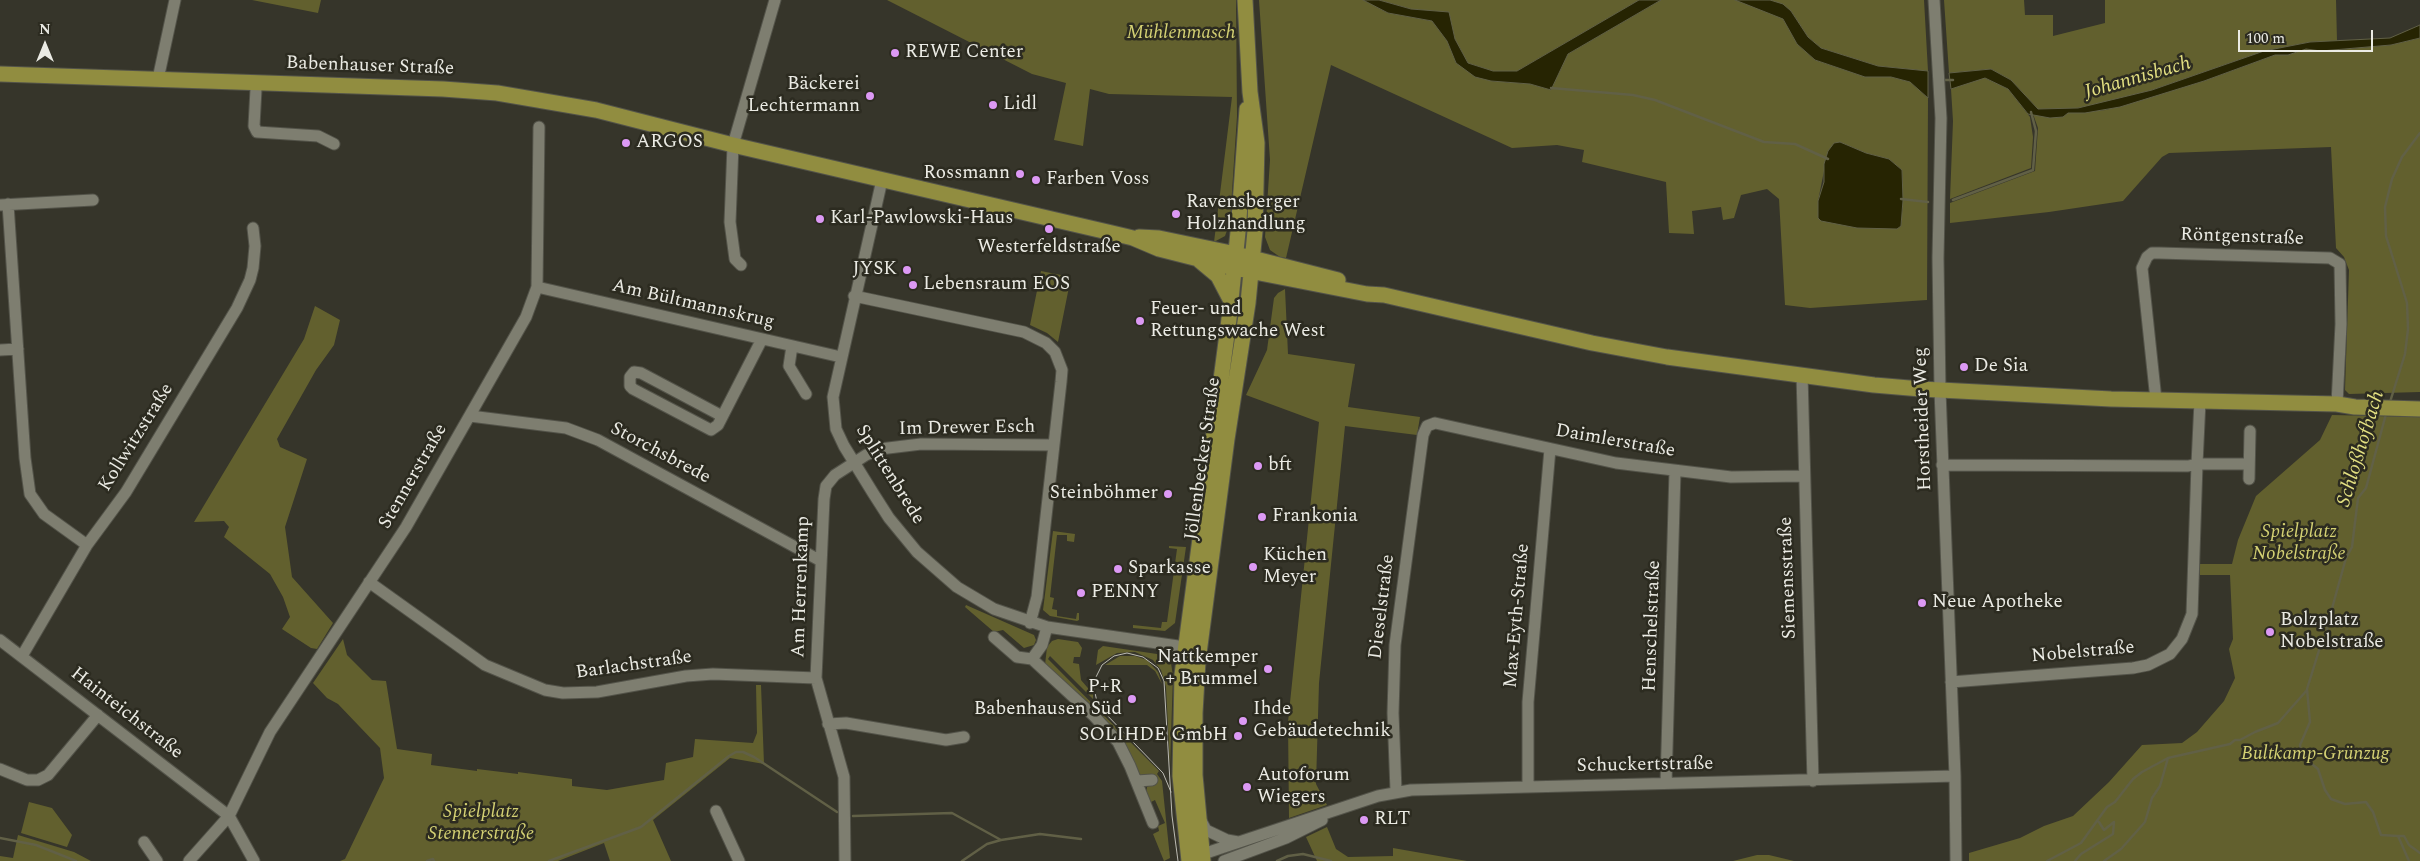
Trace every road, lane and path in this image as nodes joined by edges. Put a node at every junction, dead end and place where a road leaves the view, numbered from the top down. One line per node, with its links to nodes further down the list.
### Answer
1 (175, 0): 6 (street)
2 (775, 0): 11 (street)
3 (1245, 0): 8 (main road, Jöllenbecker Straße)
4 (1934, 0): 33 (street, Horstheider Weg)
5 (0, 74): 6 (main road, Babenhauser Straße)
6 (158, 79): 7 (main road, Babenhauser Straße)
7 (253, 83): 10 (street); 11 (main road, Babenhauser Straße)
8 (1250, 92): 18 (main road, Jöllenbecker Straße); 20 (main road, Jöllenbecker Straße)
9 (538, 127): 22 (street, Stennerstraße)
10 (334, 144)
11 (734, 145): 12 (main road, Babenhauser Straße); 19 (street)
12 (882, 180): 16 (main road, Babenhauser Straße); 24 (street, Splittenbrede)
13 (93, 200): 14 (street)
14 (4, 205): 29 (street)
15 (253, 228): 54 (street, Kollwitzstraße)
16 (1133, 238): 17 (main road); 18 (main road)
17 (1197, 259): 18 (main road); 25 (main road)
18 (1235, 261): 20 (main road); 25 (main road, Jöllenbecker Straße)
19 (741, 265)
20 (1253, 265): 21 (main road); 23 (main road); 26 (main road, Jöllenbecker Straße)
21 (1283, 278): 23 (main road); 26 (main road)
22 (537, 287): 27 (street, Am Bültmannskrug); 41 (street, Stennerstraße)
23 (1384, 295): 32 (main road)
24 (854, 296): 31 (street, Splittenbrede); 45 (street, Im Drewer Esch)
25 (1231, 300): 61 (main road, Jöllenbecker Straße)
26 (1248, 303): 61 (main road, Jöllenbecker Straße)
27 (762, 339): 28 (street, Am Bültmannskrug); 42 (street)
28 (792, 346): 31 (street, Am Bültmannskrug); 34 (street)
29 (18, 349): 30 (street); 54 (street)
30 (0, 350)
31 (841, 357): 47 (street, Splittenbrede)
32 (1802, 374): 33 (main road); 52 (street, Siemensstraße)
33 (1940, 390): 35 (main road); 50 (street, Horstheider Weg)
34 (806, 394)
35 (2156, 400): 36 (main road); 38 (street, Röntgenstraße)
36 (2200, 401): 38 (main road); 48 (street, Nobelstraße)
37 (2420, 402): 39 (main road)
38 (2337, 404): 39 (main road)
39 (2389, 405): 40 (main road)
40 (2420, 410)
41 (470, 416): 55 (street, Storchsbrede); 56 (street, Stennerstraße)
42 (722, 416): 42 (street)
43 (1425, 428): 46 (street, Daimlerstraße); 76 (street, Dieselstraße)
44 (2250, 431): 49 (street)
45 (1054, 445): 47 (street, Im Drewer Esch); 57 (street, Im Drewer Esch)
46 (1550, 449): 51 (street, Daimlerstraße); 75 (street, Max-Eyth-Straße)
47 (854, 463): 55 (street, Am Herrenkamp); 57 (street, Splittenbrede)
48 (2197, 464): 49 (street); 50 (street); 65 (street, Nobelstraße)
49 (2249, 464): 53 (street)
50 (1942, 465): 65 (street, Horstheider Weg)
51 (1676, 471): 52 (street, Daimlerstraße); 74 (street, Henschelstraße)
52 (1804, 476): 73 (street, Siemensstraße)
53 (2249, 479)
54 (87, 545): 62 (street, Kollwitzstraße)
55 (821, 561): 64 (street, Am Herrenkamp)
56 (369, 582): 64 (street, Barlachstraße); 80 (street, Stennerstraße)
57 (1030, 623): 58 (street, Splittenbrede)
58 (1048, 627): 61 (street, Splittenbrede); 63 (street)
59 (994, 637): 63 (street)
60 (0, 640): 62 (street, Hainteichstraße)
61 (1192, 648): 79 (main road, Jöllenbecker Straße); 86 (main road, Jöllenbecker Straße)
62 (22, 656): 66 (street, Hainteichstraße)
63 (1032, 659): 72 (street)
64 (816, 678): 67 (street, Am Herrenkamp)
65 (1950, 682): 70 (street, Horstheider Weg)
66 (98, 715): 69 (street); 80 (street, Hainteichstraße)
67 (828, 724): 68 (street); 91 (street, Am Herrenkamp)
68 (964, 736)
69 (0, 769)
70 (1955, 776): 73 (street, Schuckertstraße); 82 (street, Horstheider Weg)
71 (1152, 780): 72 (street)
72 (1137, 781): 81 (street)
73 (1813, 781): 74 (street, Schuckertstraße)
74 (1666, 783): 75 (street, Schuckertstraße)
75 (1528, 786): 76 (street, Schuckertstraße)
76 (1396, 791): 77 (street, Schuckertstraße)
77 (1339, 810): 84 (street, Schuckertstraße); 85 (street, Schuckertstraße)
78 (716, 811): 90 (street)
79 (1198, 815): 84 (street); 86 (main road, Jöllenbecker Straße)
80 (229, 816): 88 (street); 89 (street, Hainteichstraße)
81 (1153, 823)
82 (1956, 837): 94 (street, Horstheider Weg); 95 (street, Horstheider Weg)
83 (144, 842): 87 (street)
84 (1240, 842): 86 (street, Schuckertstraße)
85 (1254, 851): 92 (street, Schuckertstraße); 93 (street, Schuckertstraße)
86 (1194, 859)
87 (157, 861)
88 (189, 861)
89 (254, 861)
90 (739, 861)
91 (845, 861)
92 (1224, 861)
93 (1238, 861)
94 (1956, 861)
95 (1962, 861)

